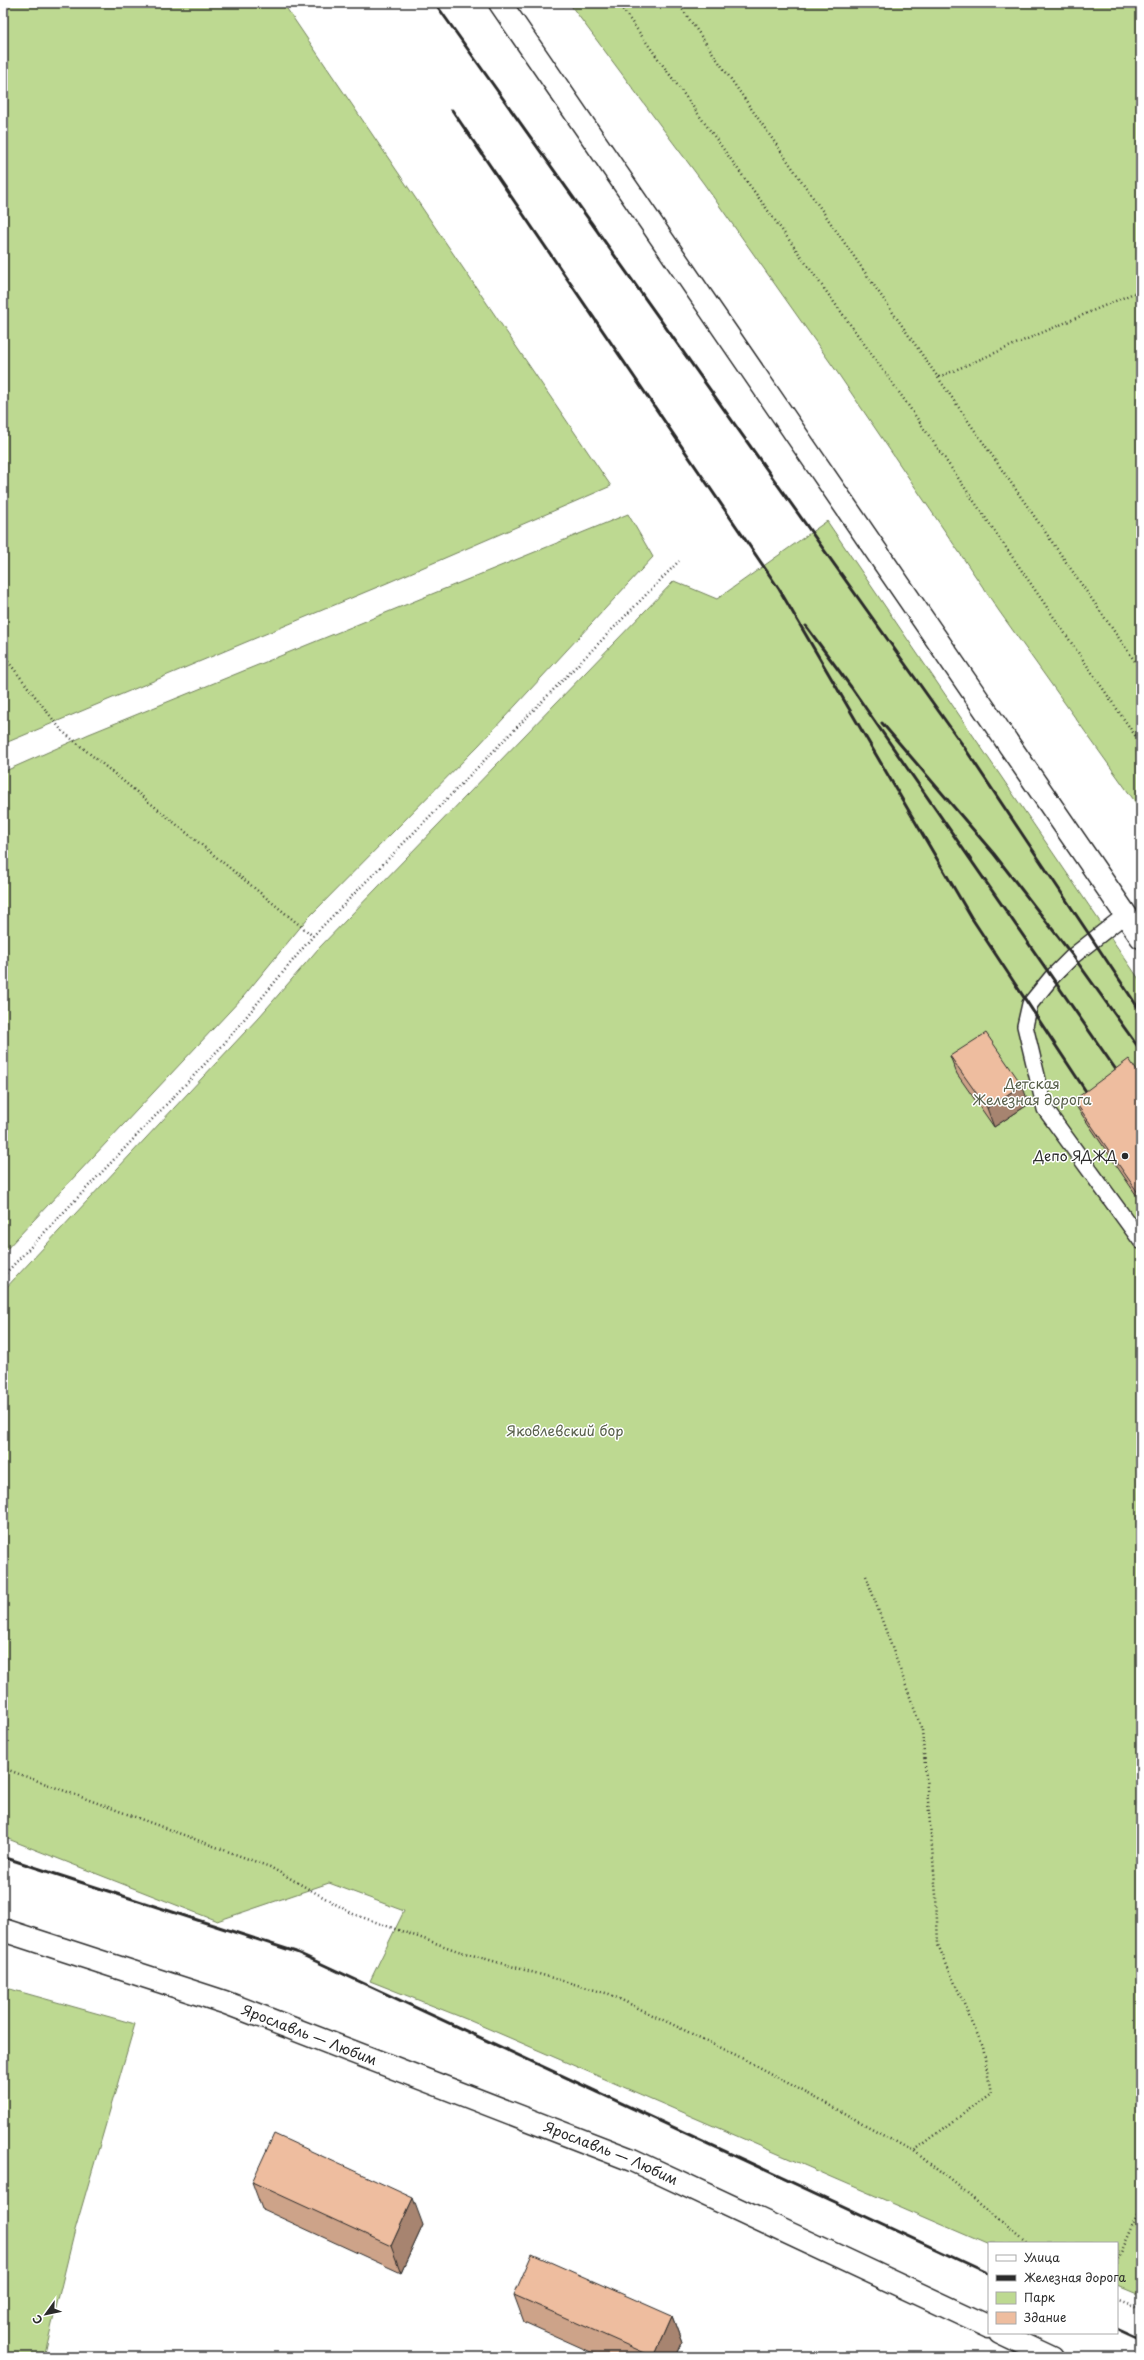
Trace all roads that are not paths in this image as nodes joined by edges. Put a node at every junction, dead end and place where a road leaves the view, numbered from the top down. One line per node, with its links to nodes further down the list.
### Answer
1 (500, 3): 2 (street)
2 (1125, 915): 3 (street); 4 (lane)
3 (1141, 938)
4 (1141, 1241)
5 (3, 1930): 6 (street, Ярославль — Любим)
6 (988, 2327)
7 (1003, 2334): 8 (street)
8 (1052, 2357)

